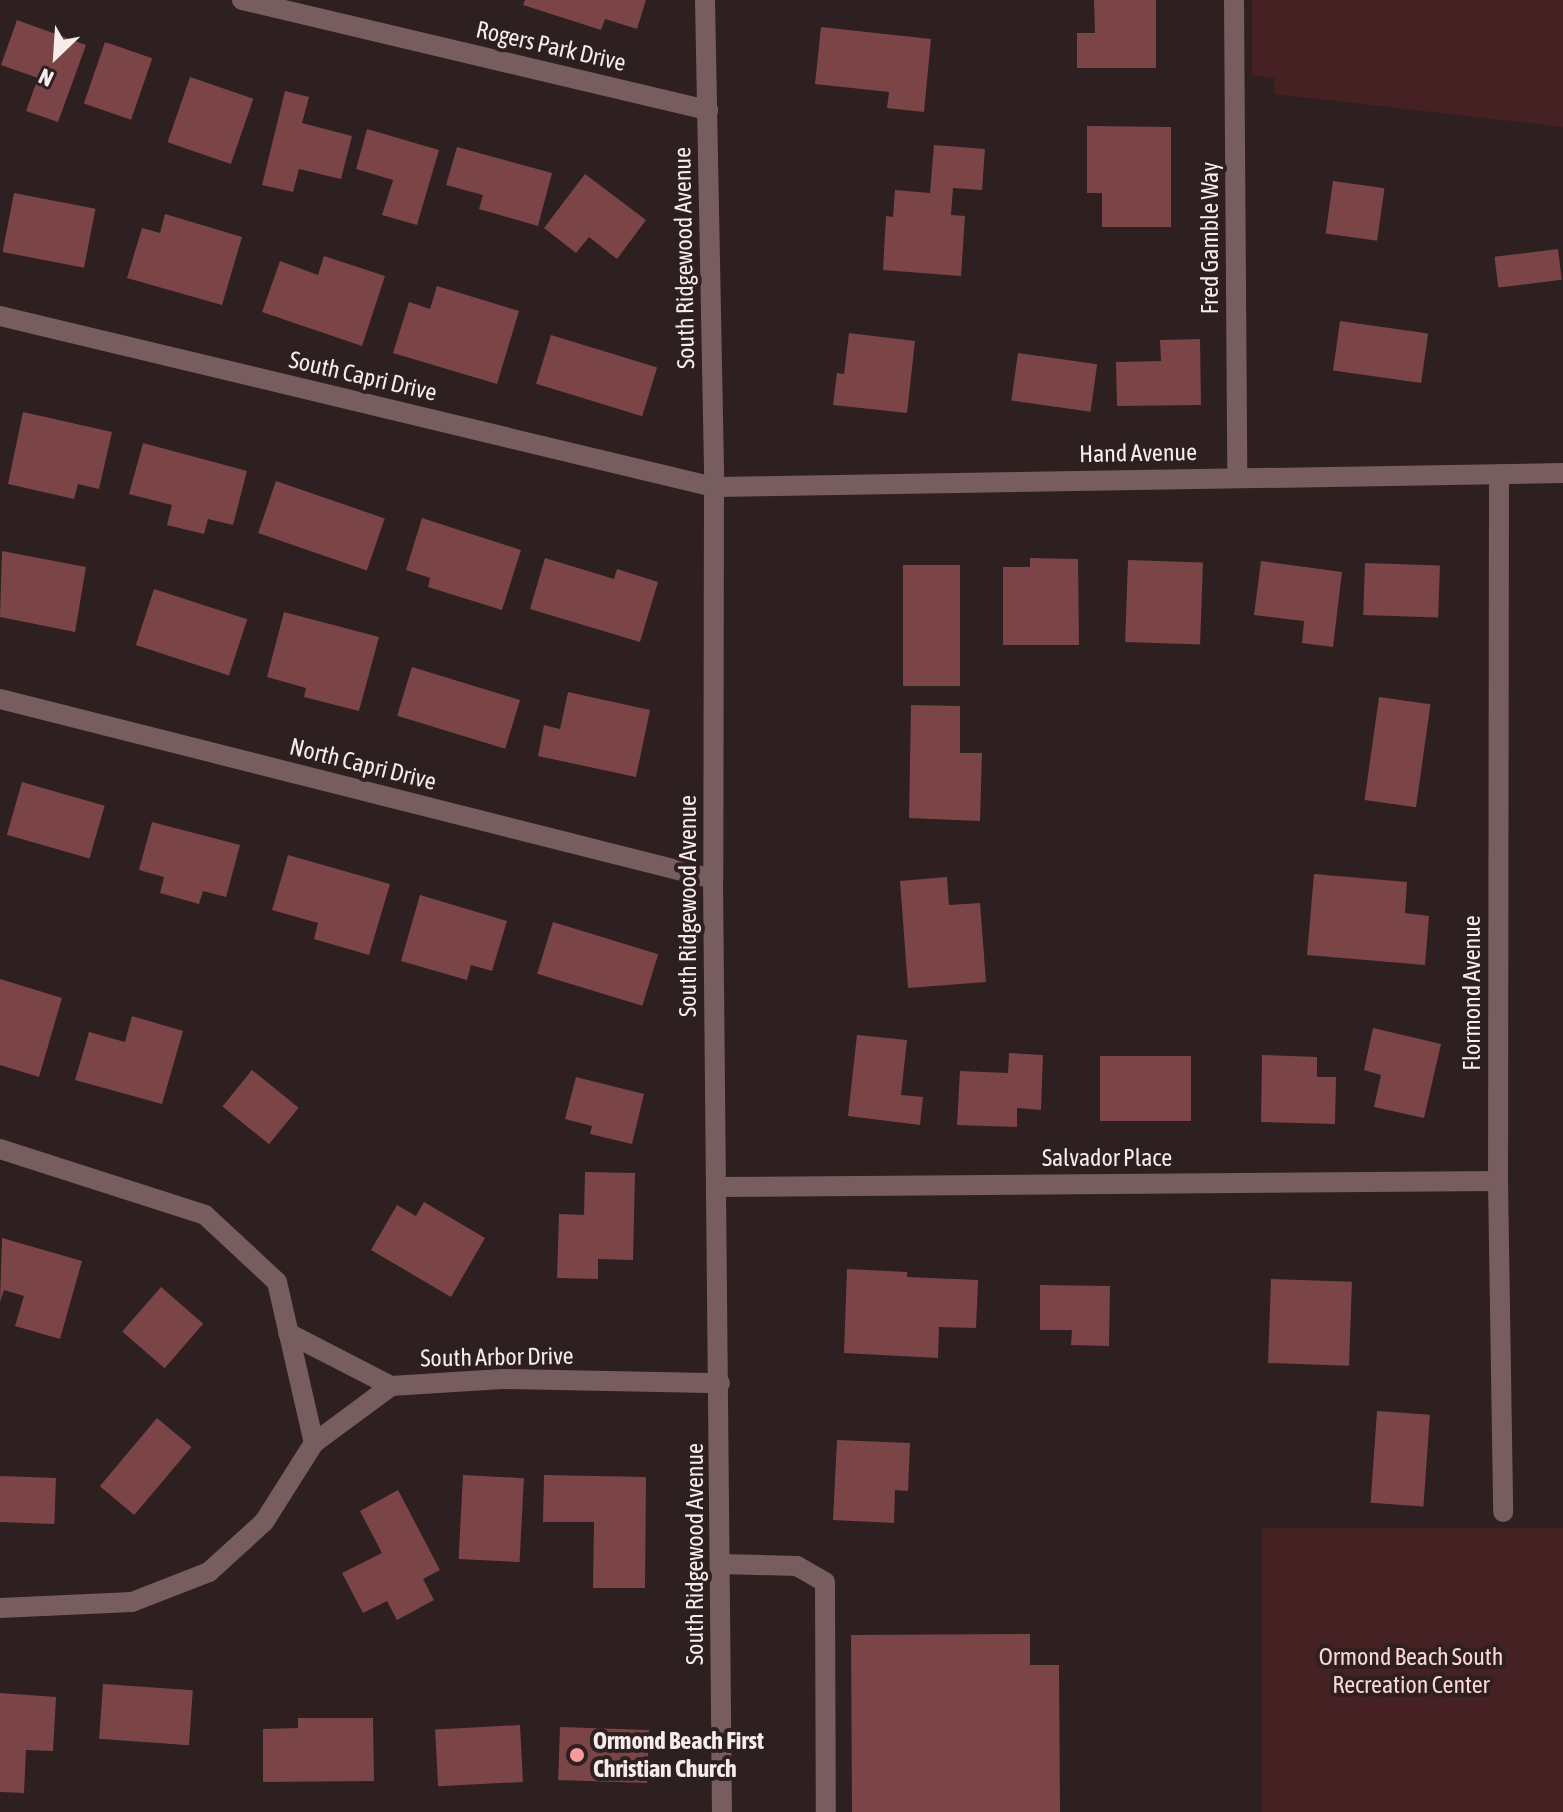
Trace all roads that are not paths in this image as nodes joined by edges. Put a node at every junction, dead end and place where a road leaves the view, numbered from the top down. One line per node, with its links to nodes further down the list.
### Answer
1 (242, 0): 4 (street, Rogers Park Drive)
2 (705, 0): 4 (street, South Ridgewood Avenue)
3 (1234, 0): 8 (street, Fred Gamble Way)
4 (708, 110): 9 (street, South Ridgewood Avenue)
5 (0, 316): 9 (street, South Capri Drive)
6 (1563, 473): 7 (street, Hand Avenue)
7 (1499, 474): 8 (street, Hand Avenue); 13 (street, Flormond Avenue)
8 (1237, 476): 9 (street, Hand Avenue)
9 (714, 487): 11 (street, South Ridgewood Avenue)
10 (0, 699): 11 (street, North Capri Drive)
11 (713, 879): 14 (street, South Ridgewood Avenue)
12 (0, 1149): 15 (street)
13 (1498, 1181): 14 (street, Salvador Place); 19 (street, Flormond Avenue)
14 (717, 1187): 16 (street, South Ridgewood Avenue)
15 (288, 1333): 17 (street, South Arbor Drive); 18 (street)
16 (720, 1383): 17 (street, South Arbor Drive); 20 (street, South Ridgewood Avenue)
17 (391, 1386): 18 (street)
18 (314, 1443): 21 (street)
19 (1503, 1512)
20 (721, 1564): 22 (street, South Ridgewood Avenue); 23 (street)
21 (0, 1608)
22 (722, 1812)
23 (826, 1812)

